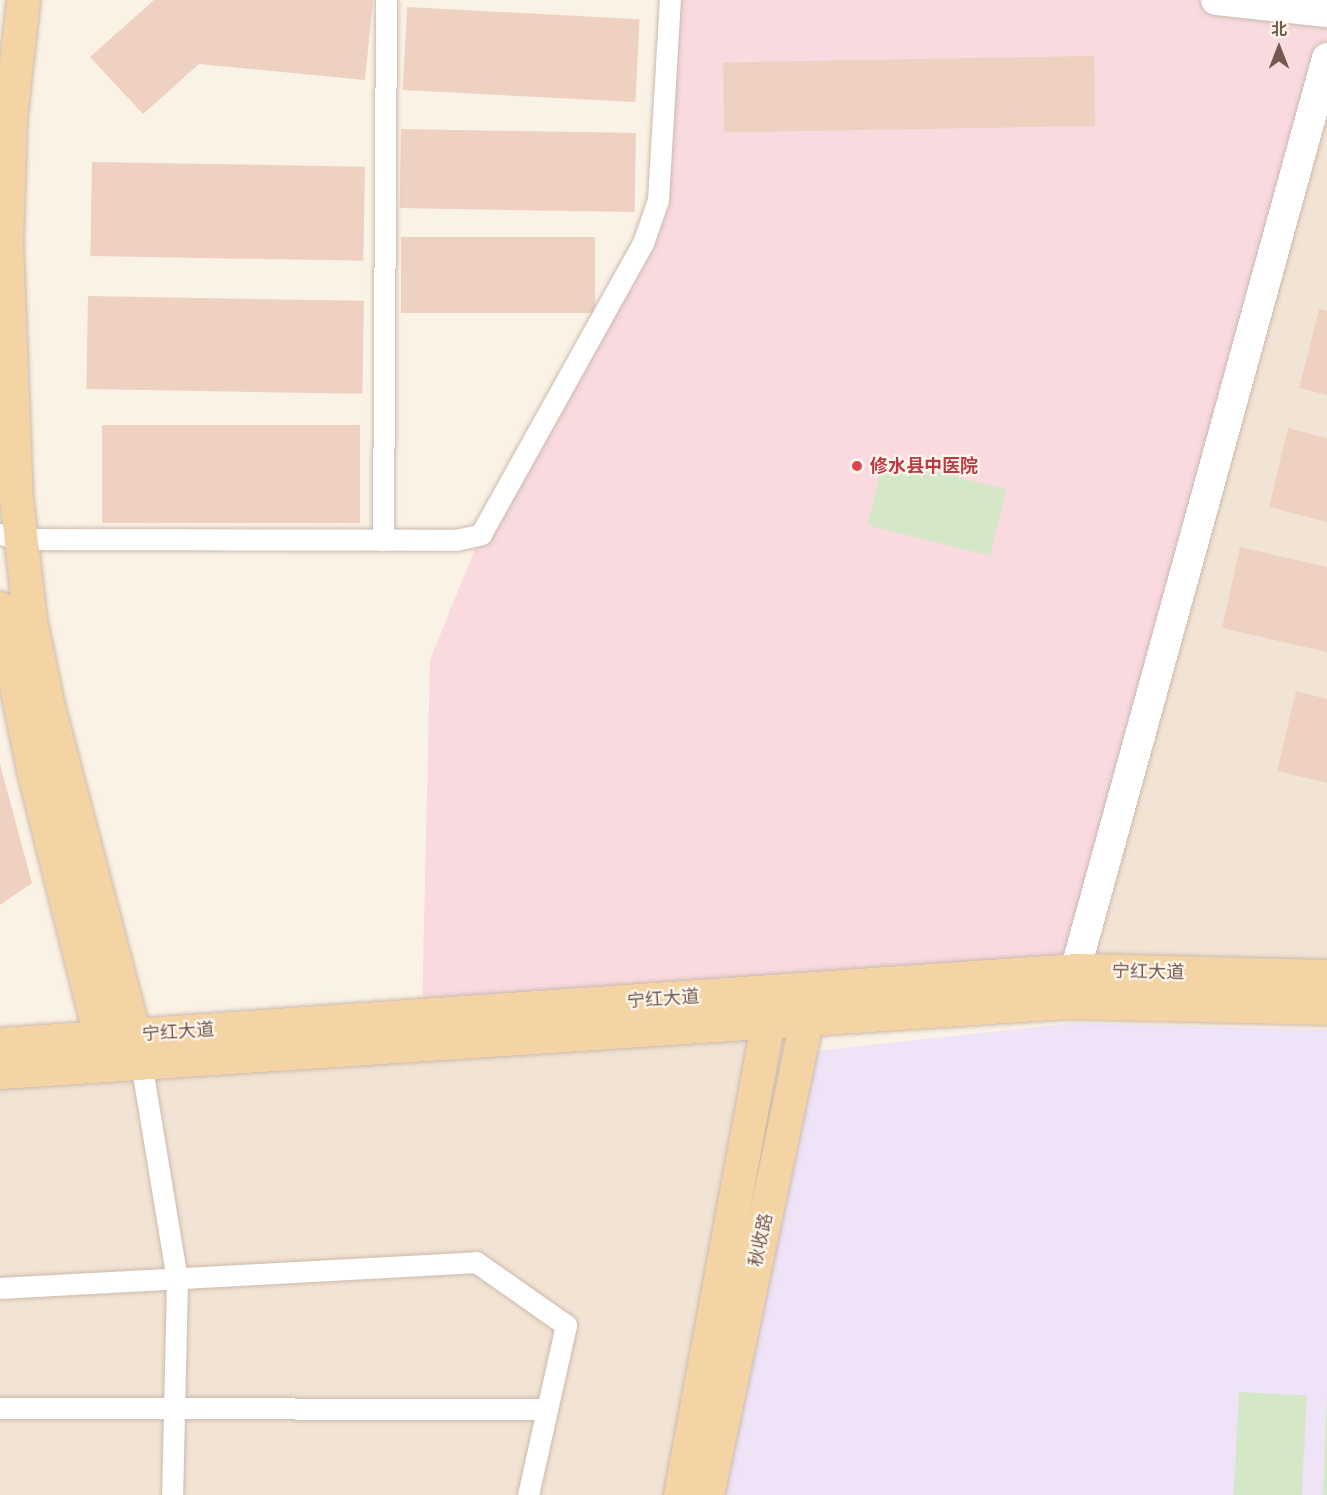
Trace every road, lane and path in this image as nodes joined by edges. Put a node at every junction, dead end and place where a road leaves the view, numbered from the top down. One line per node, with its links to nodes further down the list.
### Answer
1 (23, 0): 7 (main road)
2 (386, 0): 8 (street)
3 (670, 0): 8 (street)
4 (1216, 0): 5 (street)
5 (1327, 12)
6 (1327, 58): 10 (street)
7 (11, 537): 8 (street); 19 (main road)
8 (383, 540)
9 (0, 608): 20 (main road)
10 (1077, 970): 11 (main road, 宁红大道); 12 (main road, 宁红大道); 14 (street)
11 (1327, 976)
12 (822, 988): 13 (main road, 宁红大道); 16 (main road, 秋收路)
13 (783, 990): 17 (main road, 秋收路); 19 (main road, 宁红大道)
14 (1066, 1002): 15 (main road, 宁红大道); 16 (main road, 宁红大道)
15 (1327, 1008)
16 (807, 1018): 17 (main road, 宁红大道); 30 (main road, 秋收路)
17 (768, 1020): 19 (main road, 宁红大道); 29 (main road, 秋收路)
18 (0, 1044): 20 (main road, 宁红大道)
19 (138, 1049): 20 (main road, 宁红大道); 22 (street)
20 (104, 1051): 21 (main road, 宁红大道)
21 (0, 1072)
22 (177, 1280): 23 (street); 25 (street); 26 (street)
23 (0, 1288)
24 (0, 1408): 25 (street)
25 (172, 1408): 26 (street); 27 (street)
26 (547, 1409): 28 (street)
27 (172, 1495)
28 (528, 1495)
29 (680, 1495)
30 (707, 1495)

